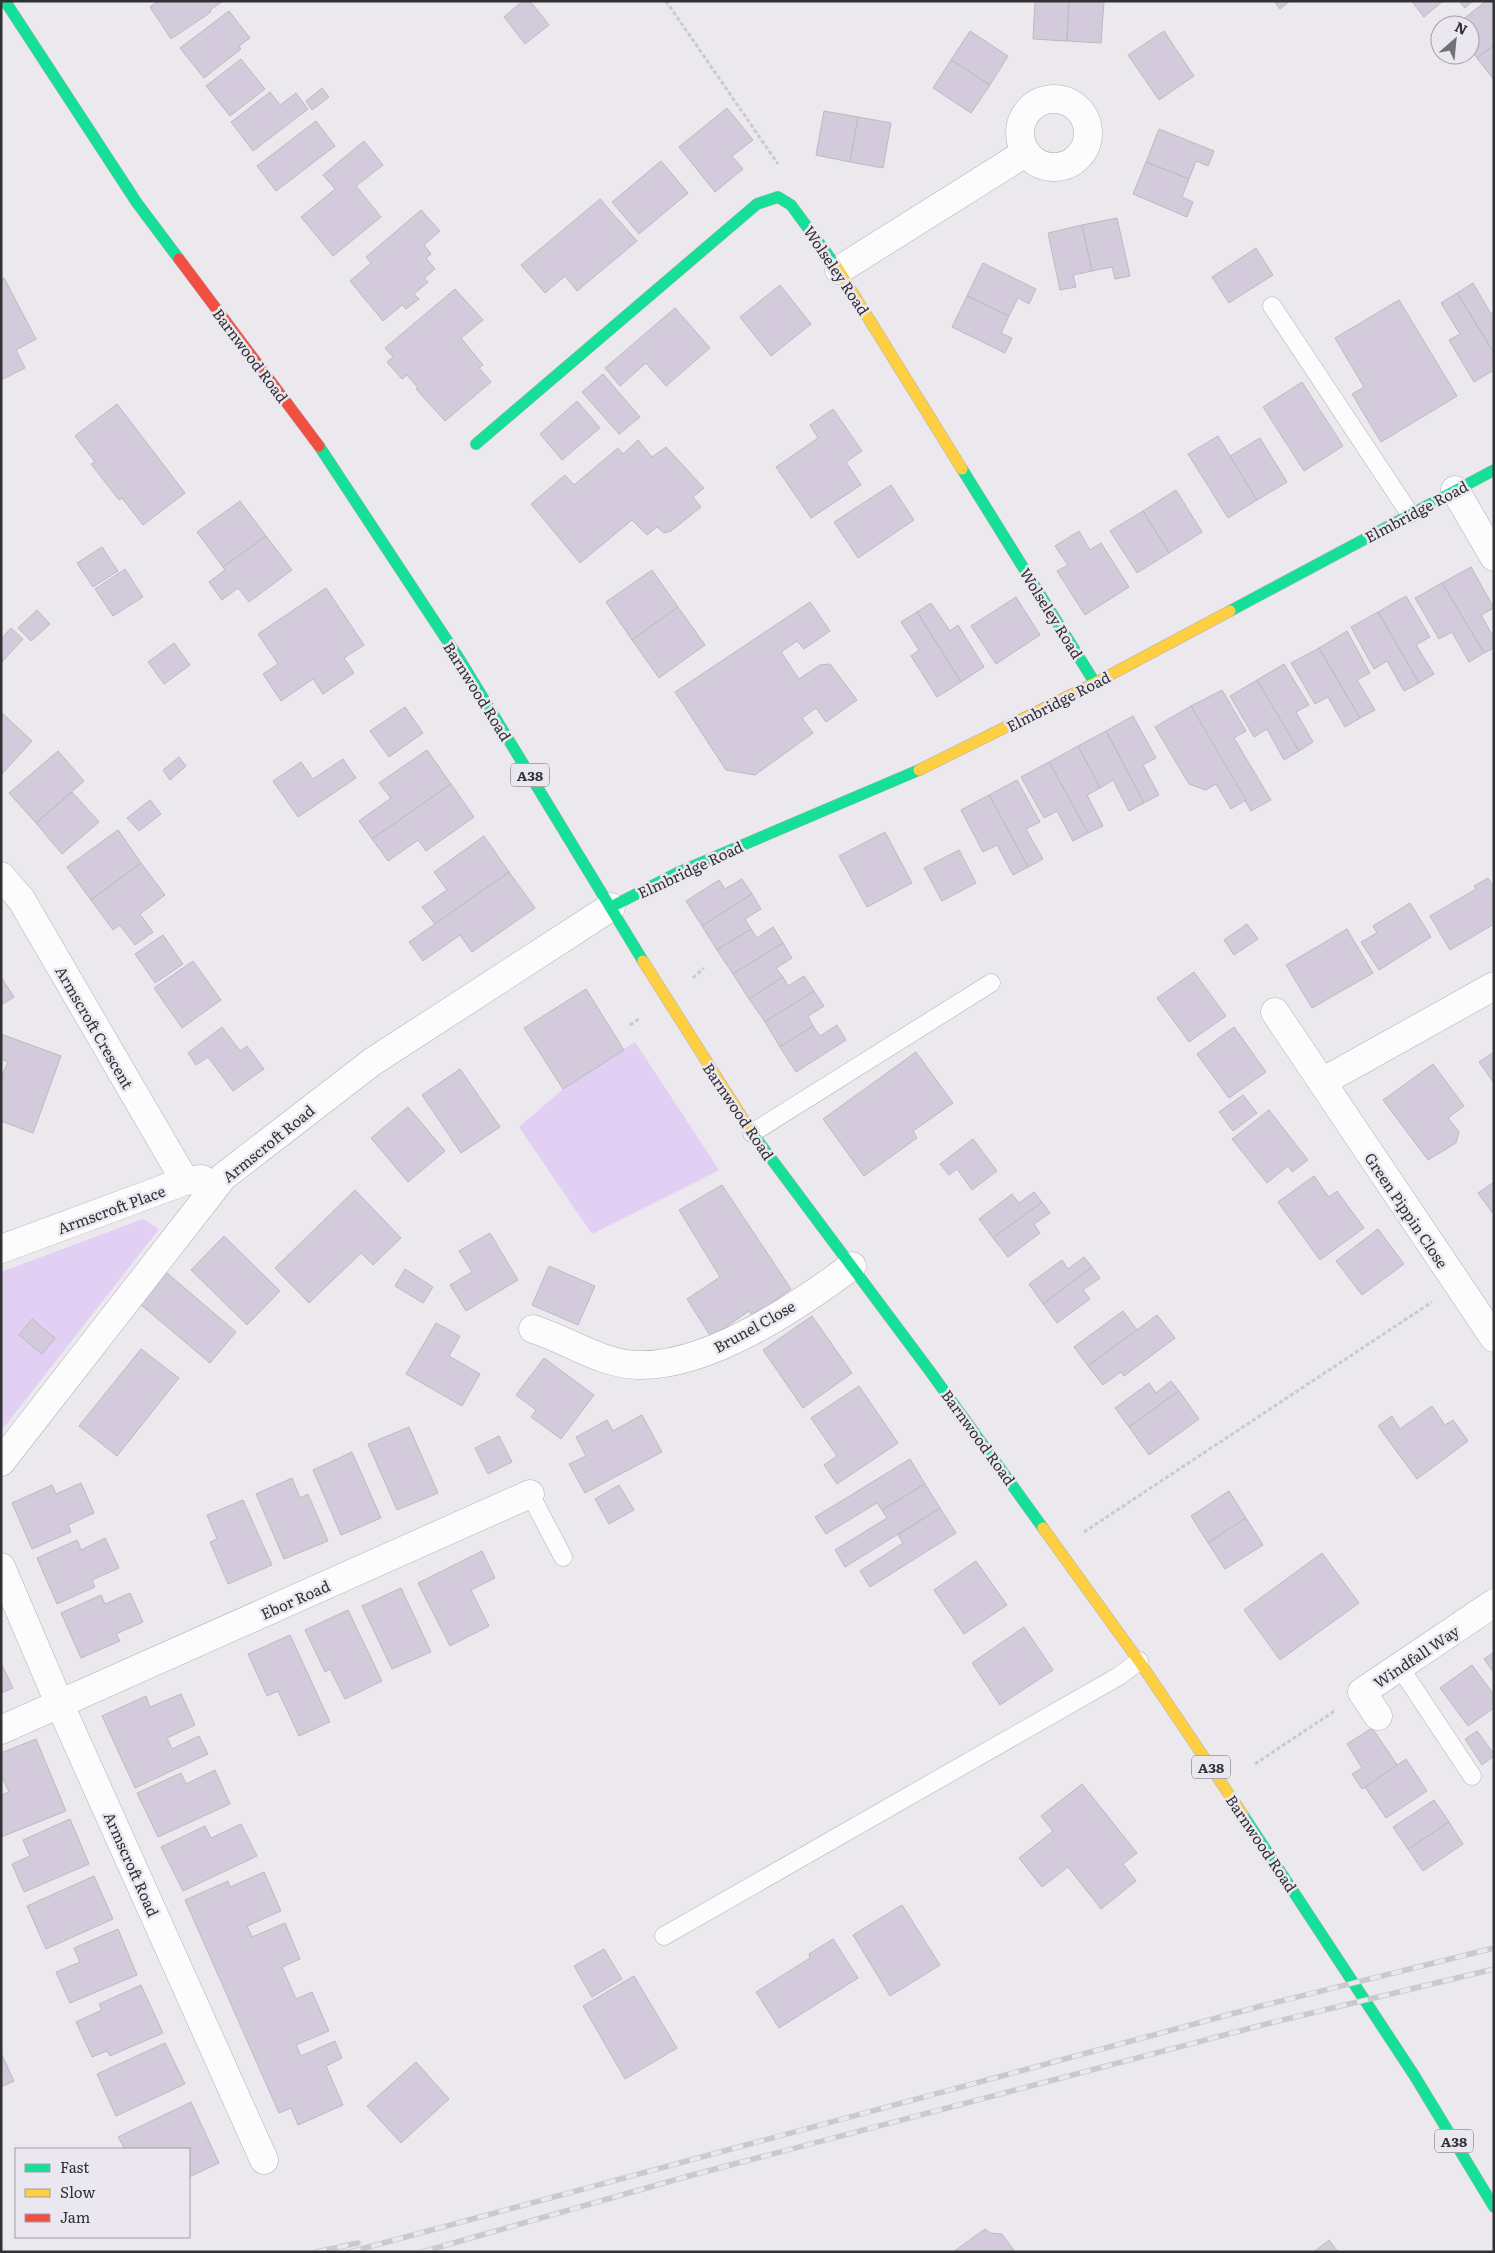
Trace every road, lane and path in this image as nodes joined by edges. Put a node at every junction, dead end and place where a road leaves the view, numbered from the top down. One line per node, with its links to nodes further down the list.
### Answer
1 (5, 1): 14 (main road, Barnwood Road / A38)
2 (666, 1): 4 (path)
3 (1025, 153): 5 (street)
4 (778, 197): 5 (main road, Wolseley Road); 7 (main road)
5 (839, 270): 12 (main road, Wolseley Road)
6 (1272, 306): 10 (lane)
7 (476, 444)
8 (1494, 470): 9 (main road, Elmbridge Road)
9 (1455, 490): 10 (main road, Elmbridge Road); 11 (street)
10 (1410, 514): 12 (main road, Elmbridge Road)
11 (1494, 556)
12 (1095, 683): 14 (main road, Elmbridge Road)
13 (1, 876): 21 (street, Armscroft Crescent)
14 (611, 907): 19 (main road, Barnwood Road / A38); 20 (street, Armscroft Road)
15 (991, 983): 19 (lane)
16 (1494, 986): 18 (street)
17 (1275, 1012): 18 (street, Green Pippin Close)
18 (1322, 1082): 24 (street, Green Pippin Close)
19 (752, 1133): 23 (main road, Barnwood Road / A38)
20 (223, 1177): 21 (street, Armscroft Place); 27 (street, Armscroft Road)
21 (185, 1181): 22 (street, Armscroft Place)
22 (1, 1250)
23 (852, 1266): 25 (street, Brunel Close); 29 (main road, Barnwood Road / A38)
24 (1457, 1286): 26 (street, Green Pippin Close); 29 (path)
25 (534, 1330)
26 (1494, 1338)
27 (1, 1462)
28 (530, 1494): 30 (lane); 36 (street, Ebor Road)
29 (1059, 1547): 33 (main road, Barnwood Road / A38)
30 (563, 1557)
31 (1, 1567): 36 (street, Armscroft Road)
32 (1494, 1603): 34 (street, Windfall Way)
33 (1140, 1661): 41 (lane); 43 (main road, Barnwood Road / A38)
34 (1399, 1666): 35 (street, Windfall Way); 40 (lane)
35 (1362, 1692): 37 (street, Windfall Way); 39 (path)
36 (60, 1704): 38 (street, Ebor Road); 42 (street, Armscroft Road)
37 (1378, 1716)
38 (1, 1730)
39 (1255, 1764)
40 (1472, 1776)
41 (664, 1936)
42 (264, 2160)
43 (1494, 2207)

